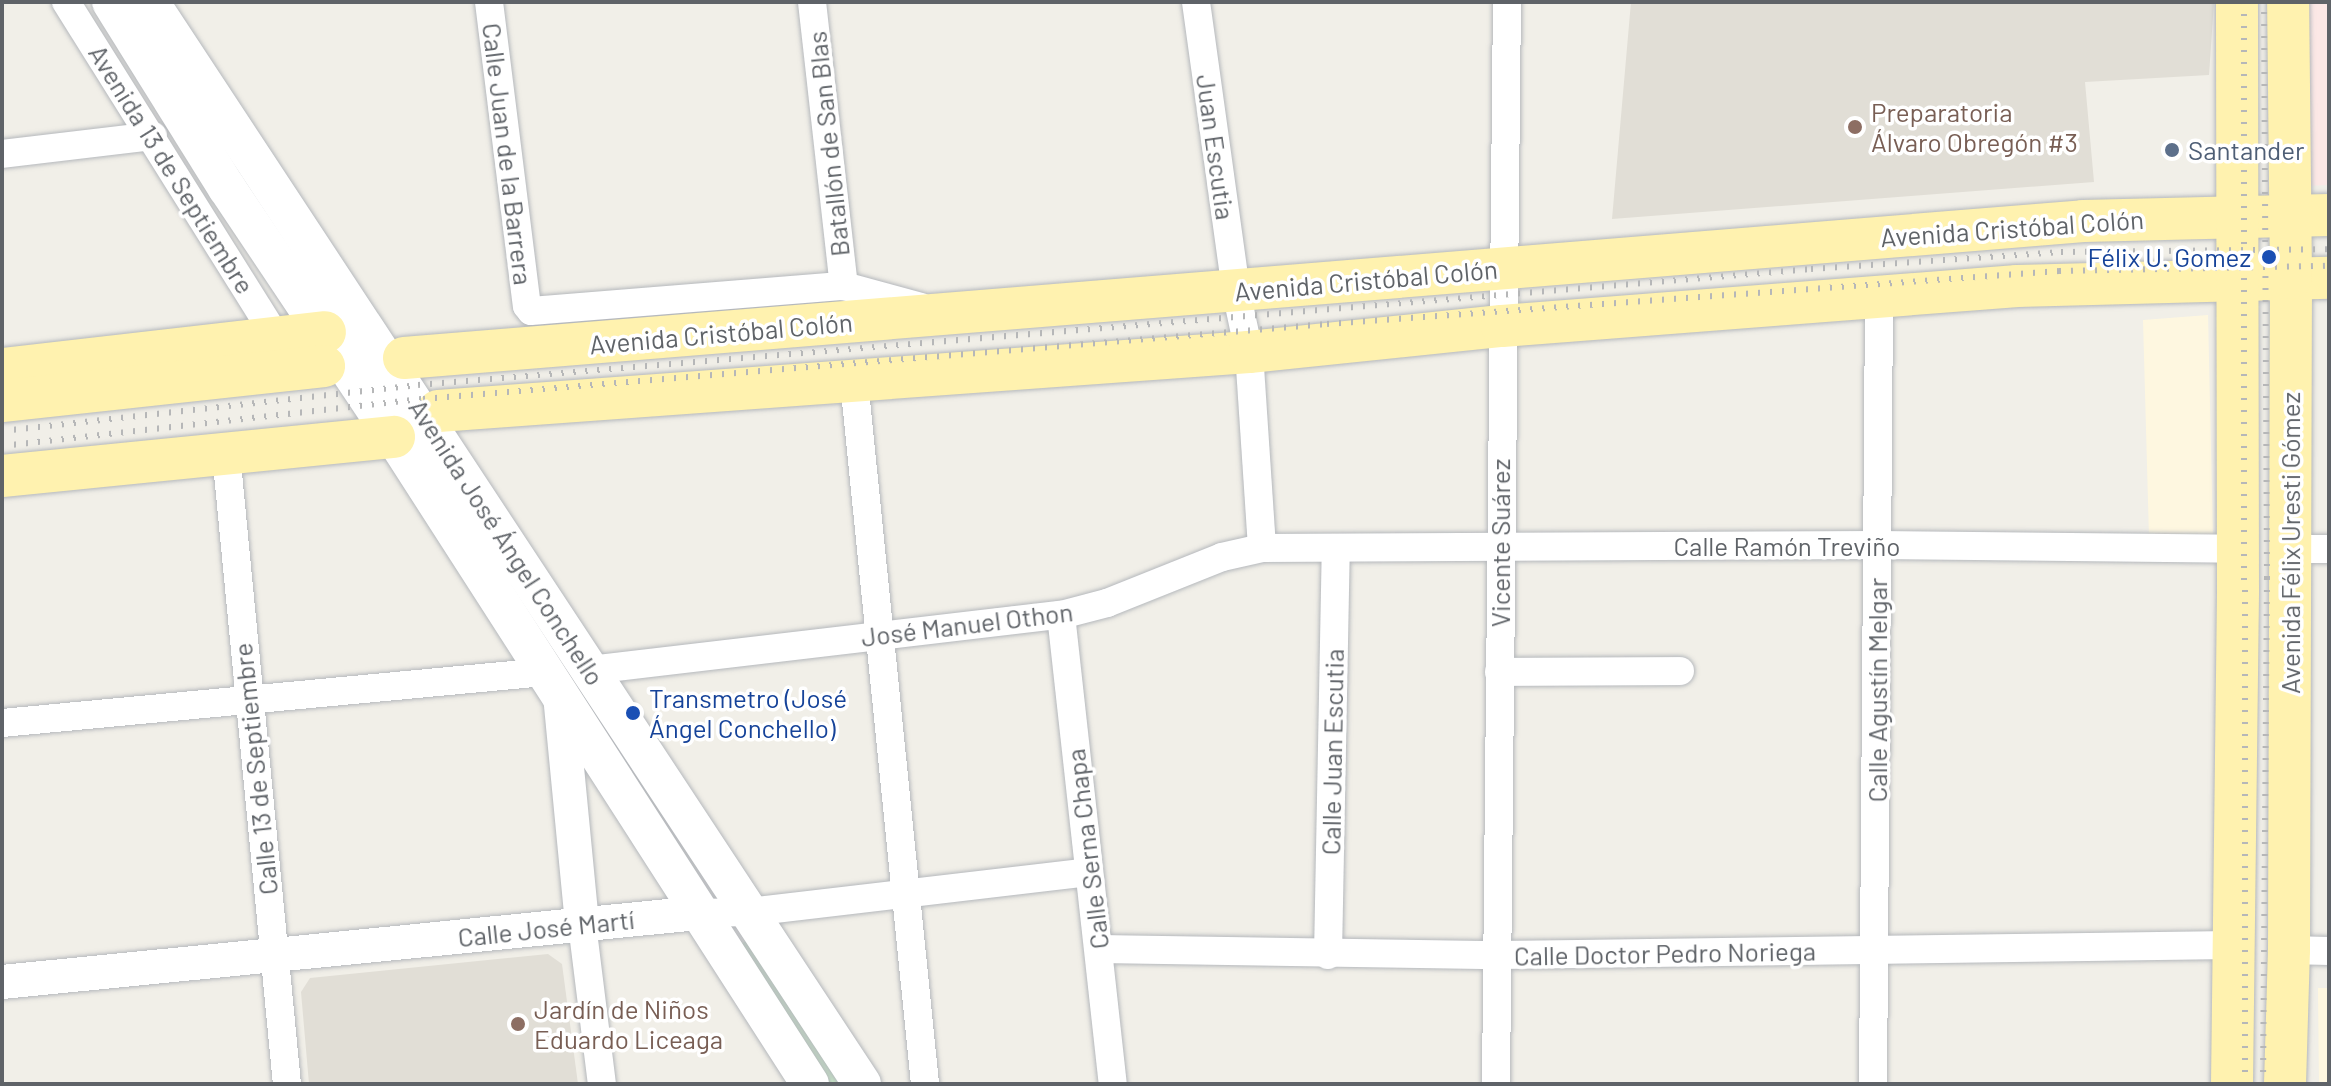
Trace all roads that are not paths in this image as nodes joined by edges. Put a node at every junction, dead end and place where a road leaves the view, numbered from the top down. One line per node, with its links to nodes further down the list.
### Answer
1 (66, 2): 10 (street, Avenida 13 de Septiembre)
2 (111, 2): 23 (main road, Avenida José Ángel Conchello)
3 (150, 2): 29 (main road, Avenida José Ángel Conchello)
4 (489, 2): 17 (street, Calle Juan de la Barrera)
5 (812, 2): 17 (street, Batallón de San Blas)
6 (1196, 2): 18 (street, Juan Escutia)
7 (1507, 2): 14 (street, Vicente Suárez)
8 (2237, 2): 12 (main road, Avenida Félix Uresti Gómez)
9 (2288, 2): 13 (main road, Avenida Félix Uresti Gómez)
10 (153, 136): 11 (street); 22 (street, Avenida 13 de Septiembre)
11 (2, 154)
12 (2236, 215): 13 (main road, Avenida Cristóbal Colón); 14 (main road, Avenida Cristóbal Colón); 15 (main road, Avenida Félix Uresti Gómez)
13 (2310, 215): 16 (main road, Avenida Félix Uresti Gómez)
14 (1505, 268): 18 (main road, Avenida Cristóbal Colón); 21 (street, Vicente Suárez)
15 (2235, 278): 16 (main road); 19 (main road); 38 (main road, Avenida Félix Uresti Gómez)
16 (2310, 278): 39 (main road, Avenida Félix Uresti Gómez)
17 (844, 286): 20 (street)
18 (1236, 291): 20 (main road, Avenida Cristóbal Colón); 24 (street)
19 (1879, 296): 21 (main road); 34 (street, Calle Agustín Melgar)
20 (948, 314): 25 (main road, Avenida Cristóbal Colón)
21 (1502, 326): 24 (main road); 35 (street, Vicente Suárez)
22 (276, 337): 23 (main road); 26 (main road)
23 (324, 349): 28 (main road); 30 (main road, Avenida José Ángel Conchello)
24 (1249, 352): 27 (main road); 36 (street)
25 (404, 358)
26 (2, 369)
27 (850, 381): 29 (main road); 41 (street)
28 (2, 401)
29 (437, 421): 42 (main road, Avenida José Ángel Conchello)
30 (376, 428): 31 (main road); 32 (main road); 45 (main road, Avenida José Ángel Conchello)
31 (226, 453): 33 (main road); 46 (street, Calle 13 de Septiembre)
32 (2, 458)
33 (2, 476)
34 (1878, 545): 35 (street, Calle Ramón Treviño); 38 (street, Calle Ramón Treviño); 55 (street, Calle Agustín Melgar)
35 (1499, 547): 37 (street, Calle Ramón Treviño); 44 (street, Vicente Suárez)
36 (1262, 548): 37 (street, José Manuel Othon); 40 (street, José Manuel Othon)
37 (1336, 548): 58 (street, Calle Juan Escutia)
38 (2238, 549): 53 (main road, Avenida Félix Uresti Gómez)
39 (2309, 549): 56 (main road, Avenida Félix Uresti Gómez)
40 (1061, 615): 41 (street, José Manuel Othon); 48 (street, Calle Serna Chapa)
41 (879, 636): 42 (street, José Manuel Othon); 49 (street)
42 (590, 670): 50 (main road, Avenida José Ángel Conchello)
43 (1680, 671): 44 (street)
44 (1499, 672): 59 (street, Vicente Suárez)
45 (552, 684): 46 (street); 51 (main road, Avenida José Ángel Conchello); 52 (street)
46 (247, 701): 47 (street); 57 (street, Calle 13 de Septiembre)
47 (2, 723)
48 (1089, 872): 49 (street, Calle José Martí); 54 (street, Calle Serna Chapa)
49 (905, 893): 50 (street, Calle José Martí); 65 (street)
50 (749, 912): 51 (street, Calle José Martí); 64 (main road, Avenida José Ángel Conchello)
51 (698, 913): 52 (street, Calle José Martí); 63 (main road, Avenida José Ángel Conchello)
52 (582, 924): 57 (street, Calle José Martí); 62 (street)
53 (2231, 945): 55 (street, Calle Doctor Pedro Noriega); 69 (main road, Avenida Félix Uresti Gómez)
54 (1099, 949): 58 (street, Calle Doctor Pedro Noriega); 66 (street, Calle Serna Chapa)
55 (1876, 951): 59 (street, Calle Doctor Pedro Noriega); 68 (street, Calle Agustín Melgar)
56 (2309, 951): 70 (main road, Avenida Félix Uresti Gómez)
57 (274, 955): 60 (street, Calle José Martí); 61 (street, Calle 13 de Septiembre)
58 (1328, 955): 59 (street, Calle Doctor Pedro Noriega)
59 (1499, 955): 67 (street, Vicente Suárez)
60 (2, 982)
61 (287, 1084)
62 (602, 1084)
63 (810, 1084)
64 (862, 1084)
65 (925, 1084)
66 (1113, 1084)
67 (1496, 1084)
68 (1873, 1084)
69 (2232, 1084)
70 (2285, 1084)

